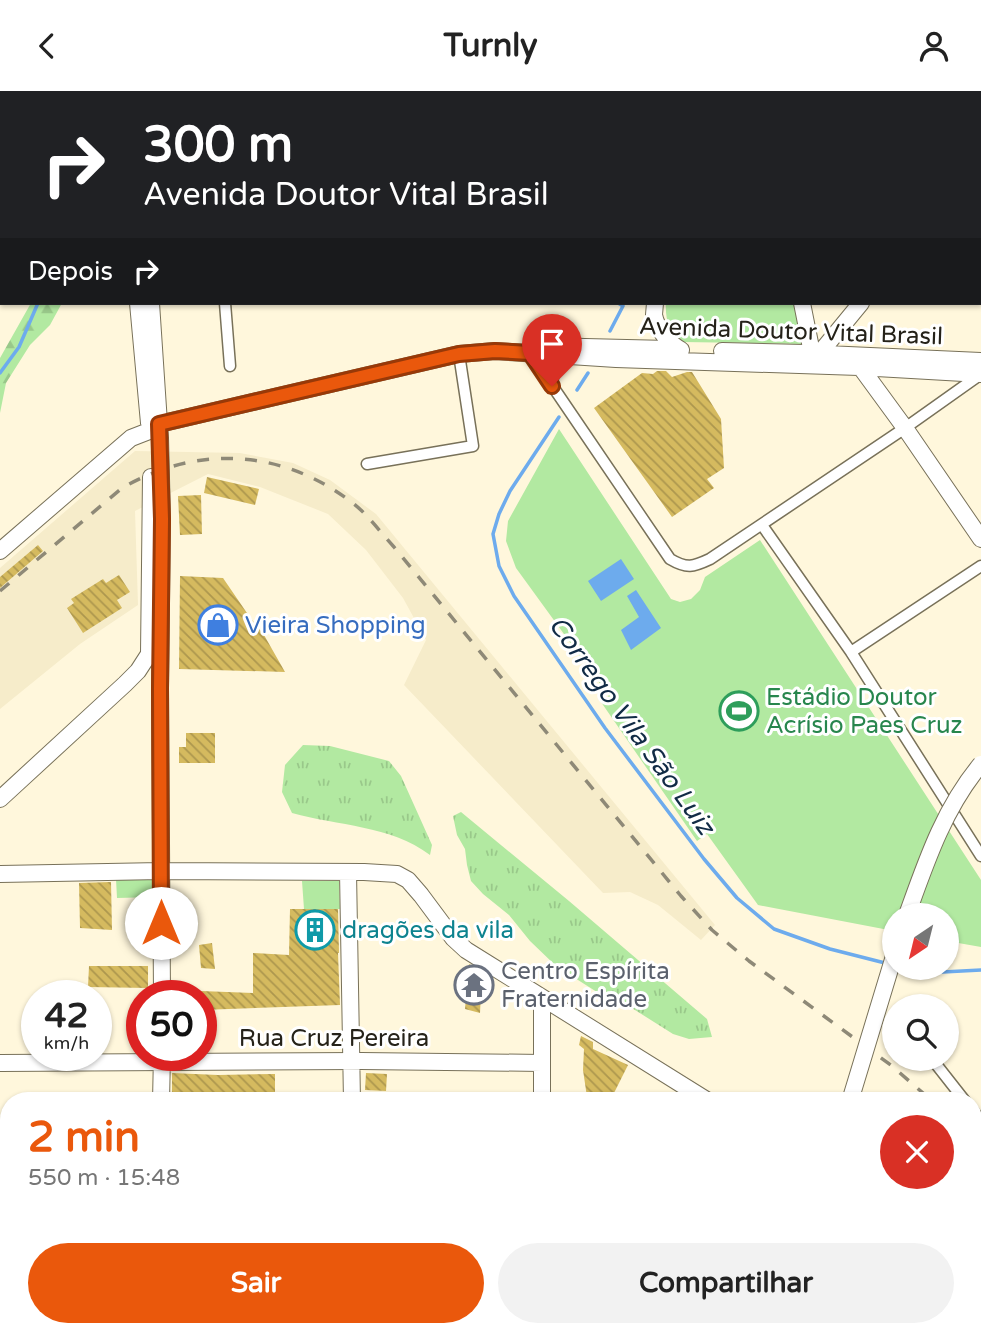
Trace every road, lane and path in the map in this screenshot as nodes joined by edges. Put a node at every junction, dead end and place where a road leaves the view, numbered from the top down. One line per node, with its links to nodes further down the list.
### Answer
1 (138, 305): 19 (main road)
2 (151, 305): 19 (main road)
3 (225, 305): 15 (street)
4 (655, 305): 8 (main road)
5 (859, 305): 7 (main road)
6 (804, 310): 7 (main road); 12 (main road)
7 (843, 326): 12 (main road)
8 (681, 350): 10 (main road, Avenida Doutor Vital Brasil); 12 (main road, Avenida Doutor Vital Brasil)
9 (530, 353): 10 (main road); 11 (main road); 17 (street)
10 (574, 353): 12 (main road, Avenida Doutor Vital Brasil); 17 (street)
11 (459, 354): 19 (main road); 20 (street)
12 (819, 359): 13 (main road, Avenida Doutor Vital Brasil)
13 (856, 361): 14 (main road, Avenida Doutor Vital Brasil); 16 (main road, Avenida Doutor Vital Brasil); 18 (main road)
14 (981, 361)
15 (230, 366)
16 (981, 374): 18 (street)
17 (552, 386): 21 (street)
18 (905, 428): 21 (street); 22 (main road)
19 (156, 431): 23 (main road); 26 (main road); 27 (main road)
20 (367, 464)
21 (762, 525): 25 (street)
22 (981, 539)
23 (0, 551)
24 (981, 566): 25 (street)
25 (851, 652): 30 (street)
26 (125, 684): 27 (main road); 29 (main road)
27 (160, 688): 31 (main road)
28 (981, 764): 34 (main road, bridge)
29 (0, 799)
30 (981, 856)
31 (161, 871): 32 (main road); 33 (main road); 35 (main road)
32 (348, 872): 37 (main road); 40 (main road)
33 (0, 874)
34 (911, 903)
35 (162, 980)
36 (887, 980): 49 (main road, bridge)
37 (542, 998): 42 (main road); 48 (main road)
38 (126, 1059): 41 (main road, Rua Cruz Pereira)
39 (217, 1059): 40 (main road, Rua Cruz Pereira)
40 (352, 1061): 42 (main road, Rua Cruz Pereira); 46 (main road)
41 (0, 1063)
42 (542, 1063): 47 (main road)
43 (162, 1071): 45 (main road)
44 (941, 1071): 50 (street)
45 (161, 1092)
46 (352, 1092)
47 (542, 1092)
48 (693, 1092)
49 (853, 1092)
50 (958, 1092)

